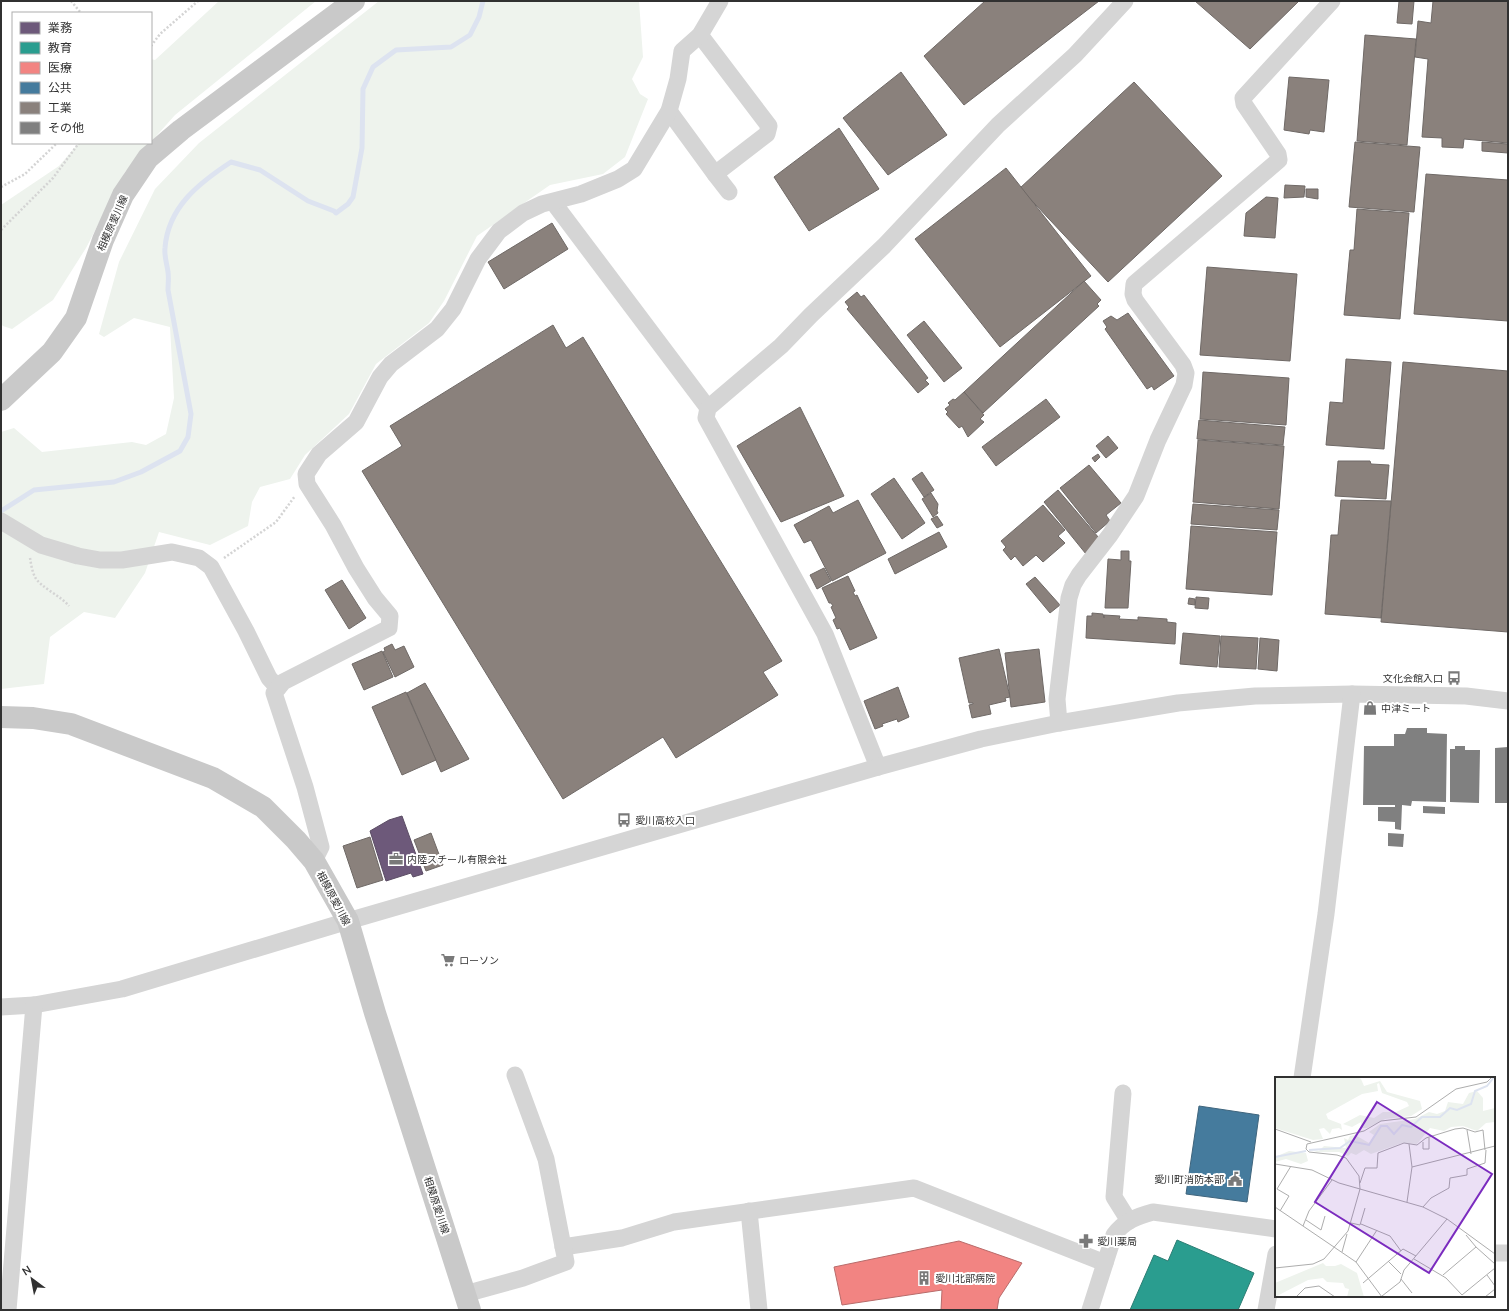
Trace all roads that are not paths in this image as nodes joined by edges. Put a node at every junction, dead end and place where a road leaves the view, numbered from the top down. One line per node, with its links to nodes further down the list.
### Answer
1 (354, 1): 10 (main road, 相模原愛川線)
2 (720, 1): 5 (street)
3 (1125, 1): 11 (street)
4 (1332, 1): 17 (street)
5 (700, 34): 6 (street); 7 (street)
6 (669, 111): 7 (street); 9 (street)
7 (715, 174): 8 (street)
8 (729, 192)
9 (553, 202): 11 (street); 13 (street)
10 (1, 400)
11 (708, 408): 18 (street)
12 (1, 521): 13 (street)
13 (278, 688): 19 (street)
14 (1352, 694): 15 (street); 17 (street); 24 (street)
15 (1508, 701)
16 (7, 717): 19 (main road, 相模原愛川線)
17 (1059, 723): 18 (street)
18 (878, 767): 20 (street)
19 (314, 861): 20 (main road, 相模原愛川線)
20 (348, 921): 21 (street); 34 (main road, 相模原愛川線)
21 (34, 1005): 22 (street); 35 (street)
22 (1, 1008)
23 (515, 1075): 29 (street)
24 (1302, 1077)
25 (1123, 1093): 27 (street)
26 (749, 1211): 29 (street); 33 (street); 36 (street)
27 (1129, 1221): 28 (street); 33 (street)
28 (1275, 1229)
29 (563, 1247): 34 (street)
30 (1495, 1253): 31 (street)
31 (1508, 1253)
32 (1275, 1262): 38 (street)
33 (1105, 1264): 37 (street)
34 (467, 1302)
35 (8, 1310)
36 (759, 1310)
37 (1090, 1310)
38 (1266, 1310)

